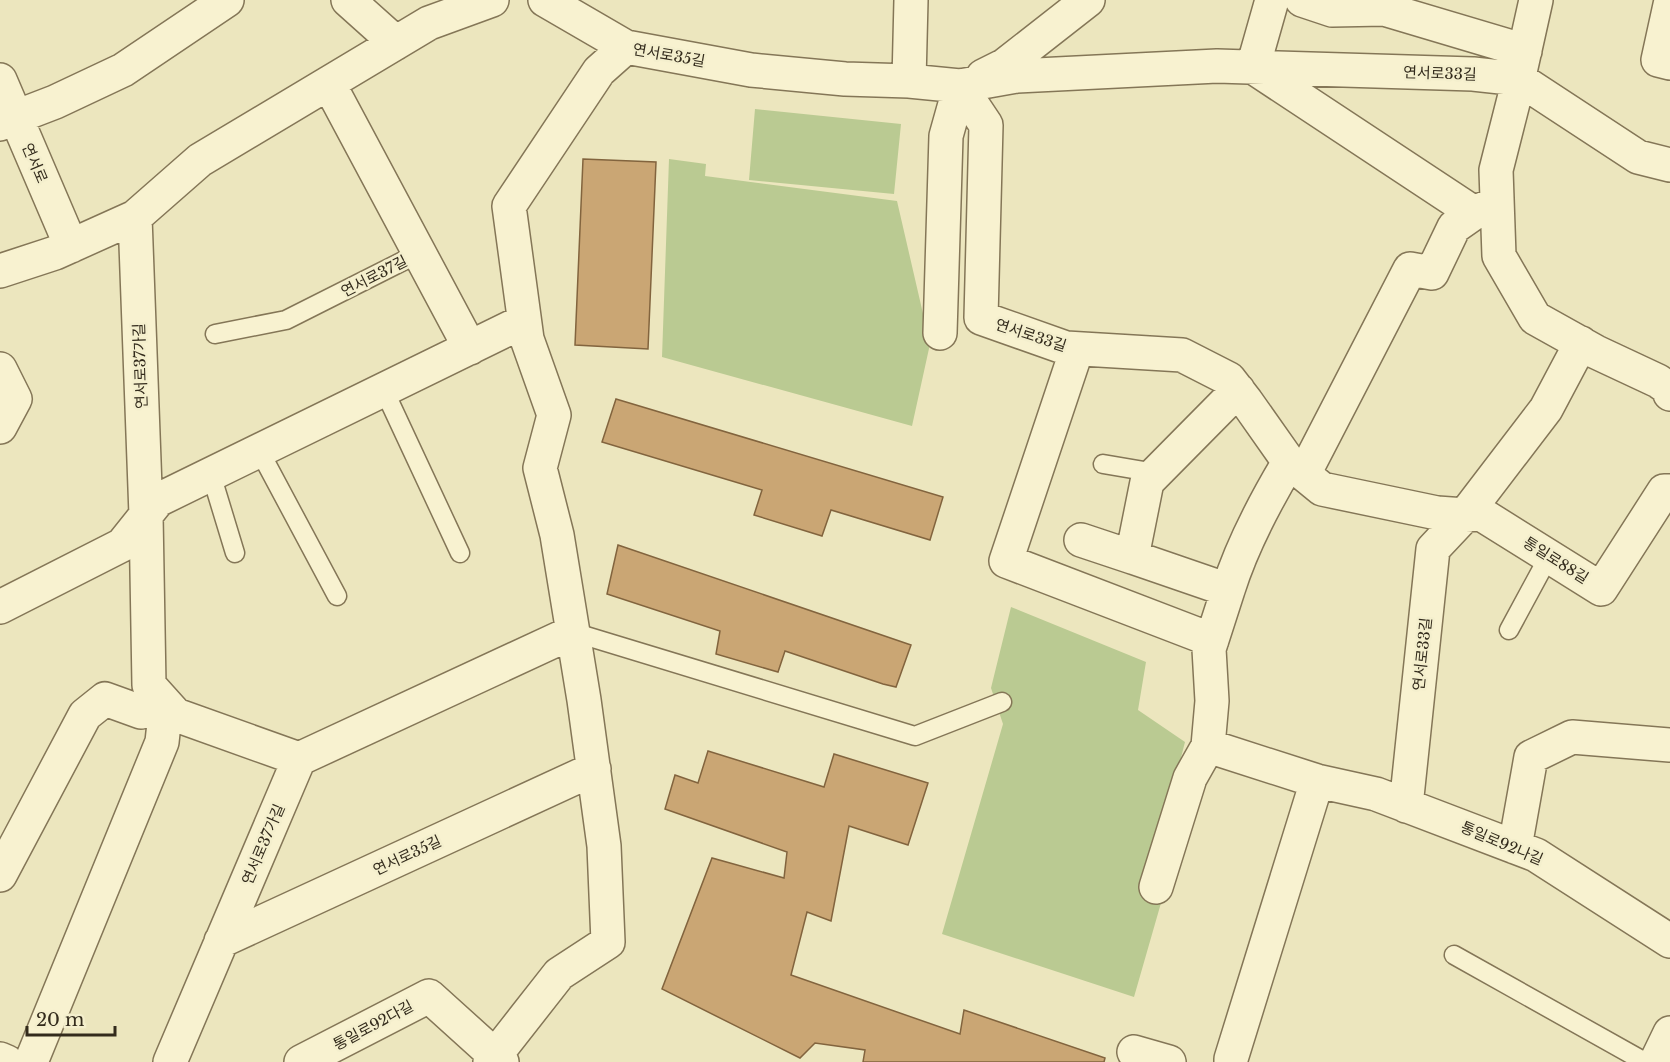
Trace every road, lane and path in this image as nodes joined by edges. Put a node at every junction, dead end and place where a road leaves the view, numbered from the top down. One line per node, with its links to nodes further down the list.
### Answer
1 (227, 0): 20 (street)
2 (348, 0): 11 (street)
3 (492, 0): 11 (street)
4 (545, 0): 12 (street)
5 (911, 0): 17 (street)
6 (1088, 0): 19 (street)
7 (1272, 0): 15 (street)
8 (1302, 0): 14 (street, 연서로33길)
9 (1536, 0): 14 (street)
10 (1670, 5): 13 (street)
11 (396, 43): 18 (street)
12 (626, 47): 17 (street, 연서로35길); 27 (street, 연서로35길)
13 (1670, 63)
14 (1522, 65): 15 (street, 연서로33길); 21 (street, 연서로33길); 22 (street)
15 (1253, 67): 19 (street, 연서로33길); 22 (street)
16 (0, 80): 20 (street, 연서로)
17 (909, 81): 19 (street, 연서로33길)
18 (328, 84): 23 (street); 25 (street, 연서로37길)
19 (960, 86): 28 (street); 32 (street, 연서로33길)
20 (8, 120): 24 (street, 연서로)
21 (1670, 165)
22 (1486, 208): 30 (street); 40 (street)
23 (135, 217): 24 (street); 44 (street, 연서로37가길)
24 (71, 246): 26 (street)
25 (419, 253): 29 (lane, 연서로37길); 31 (street)
26 (0, 272)
27 (524, 321): 31 (street); 55 (street, 연서로35길)
28 (940, 333)
29 (215, 334)
30 (1581, 344): 34 (street); 45 (street, 연서로33길)
31 (470, 348): 35 (street)
32 (1077, 349): 36 (street, 연서로33길); 56 (street)
33 (0, 369): 37 (street)
34 (1666, 379)
35 (384, 390): 38 (street); 48 (lane)
36 (1238, 390): 40 (street, 연서로33길); 41 (street)
37 (0, 426)
38 (259, 450): 42 (street); 52 (lane)
39 (1103, 464): 41 (lane)
40 (1296, 468): 45 (street, 연서로33길); 51 (street)
41 (1156, 473): 50 (street)
42 (212, 474): 44 (street); 47 (lane)
43 (1670, 491): 49 (street, 통일로88길)
44 (146, 515): 53 (street); 58 (street, 연서로37가길)
45 (1465, 515): 49 (street, 통일로88길); 64 (street, 연서로33길)
46 (1081, 540): 50 (street)
47 (235, 553)
48 (460, 553)
49 (1549, 556): 54 (lane)
50 (1132, 557): 51 (street)
51 (1228, 590): 56 (street)
52 (337, 596)
53 (0, 607)
54 (1509, 630)
55 (573, 632): 57 (lane); 61 (street); 62 (street, 연서로35길)
56 (1212, 640): 60 (street)
57 (1002, 702)
58 (166, 705): 61 (street, 연서로37가길); 66 (street); 77 (street)
59 (1670, 745): 65 (street)
60 (1208, 746): 63 (street, 통일로92나길); 67 (street)
61 (299, 759): 68 (street, 연서로37가길)
62 (594, 769): 68 (street, 연서로35길); 70 (street, 연서로35길)
63 (1317, 781): 64 (street, 통일로92나길); 81 (street)
64 (1406, 806): 65 (street, 통일로92나길)
65 (1515, 847): 69 (street, 통일로92나길)
66 (1, 872)
67 (1156, 887)
68 (221, 941): 78 (street, 연서로37가길)
69 (1670, 941)
70 (608, 942): 75 (street, 통일로92다길)
71 (1454, 955): 82 (lane)
72 (1670, 1033): 83 (street)
73 (1134, 1052): 80 (street)
74 (0, 1059): 76 (street)
75 (495, 1060): 79 (street, 통일로92다길)
76 (7, 1062)
77 (31, 1062)
78 (170, 1062)
79 (302, 1062)
80 (1169, 1062)
81 (1231, 1062)
82 (1645, 1062)
83 (1656, 1062)

